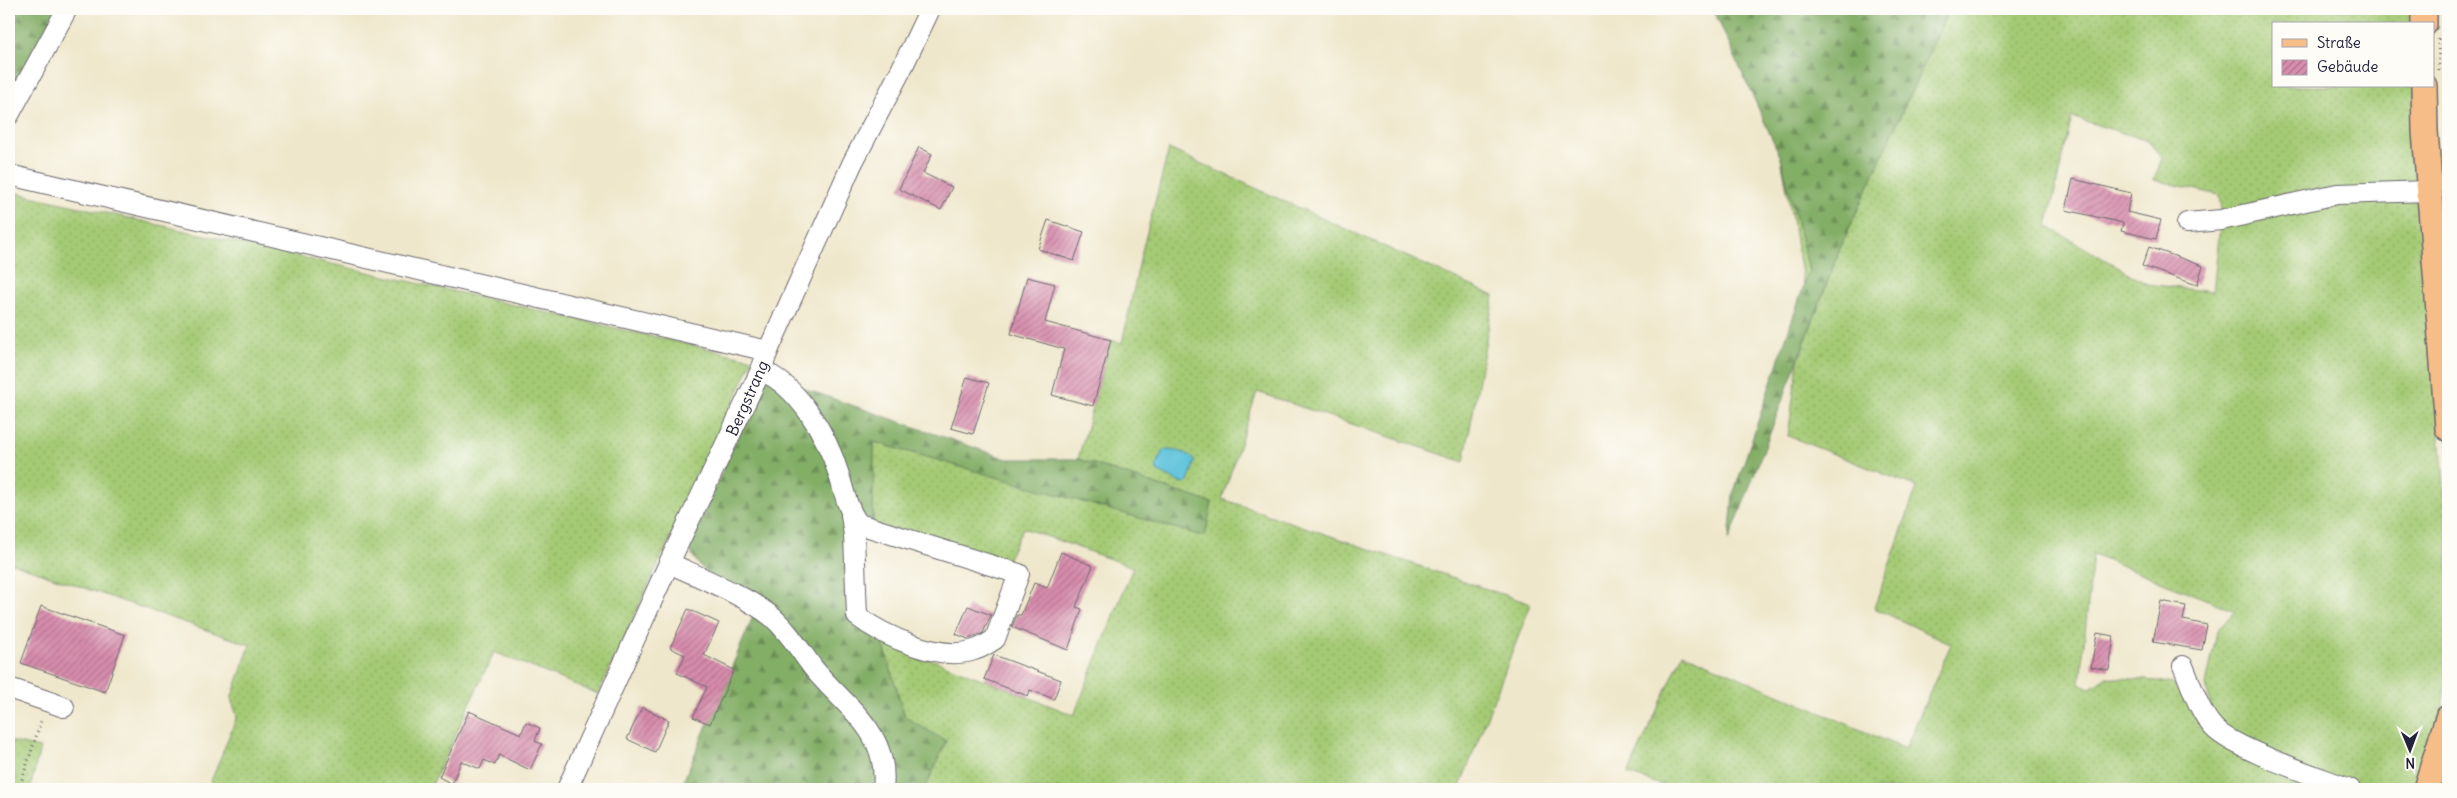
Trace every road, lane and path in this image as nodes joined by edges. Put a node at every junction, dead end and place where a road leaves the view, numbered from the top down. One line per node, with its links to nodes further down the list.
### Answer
1 (67, 9): 6 (street)
2 (930, 9): 10 (street, Bergstrang)
3 (2424, 9): 4 (main road)
4 (2424, 22)
5 (2424, 88): 8 (main road)
6 (9, 115)
7 (9, 175): 10 (street)
8 (2429, 191): 9 (street); 12 (main road)
9 (2187, 223)
10 (768, 351): 11 (street, Bergstrang)
11 (762, 370): 13 (street); 14 (street, Bergstrang)
12 (2448, 428)
13 (851, 515): 13 (street)
14 (669, 563): 20 (street, Bergstrang); 21 (street)
15 (2184, 666): 22 (street)
16 (9, 688): 17 (street)
17 (55, 704): 19 (path)
18 (2448, 718): 23 (main road)
19 (19, 789)
20 (567, 789)
21 (883, 789)
22 (2350, 789)
23 (2426, 789)

